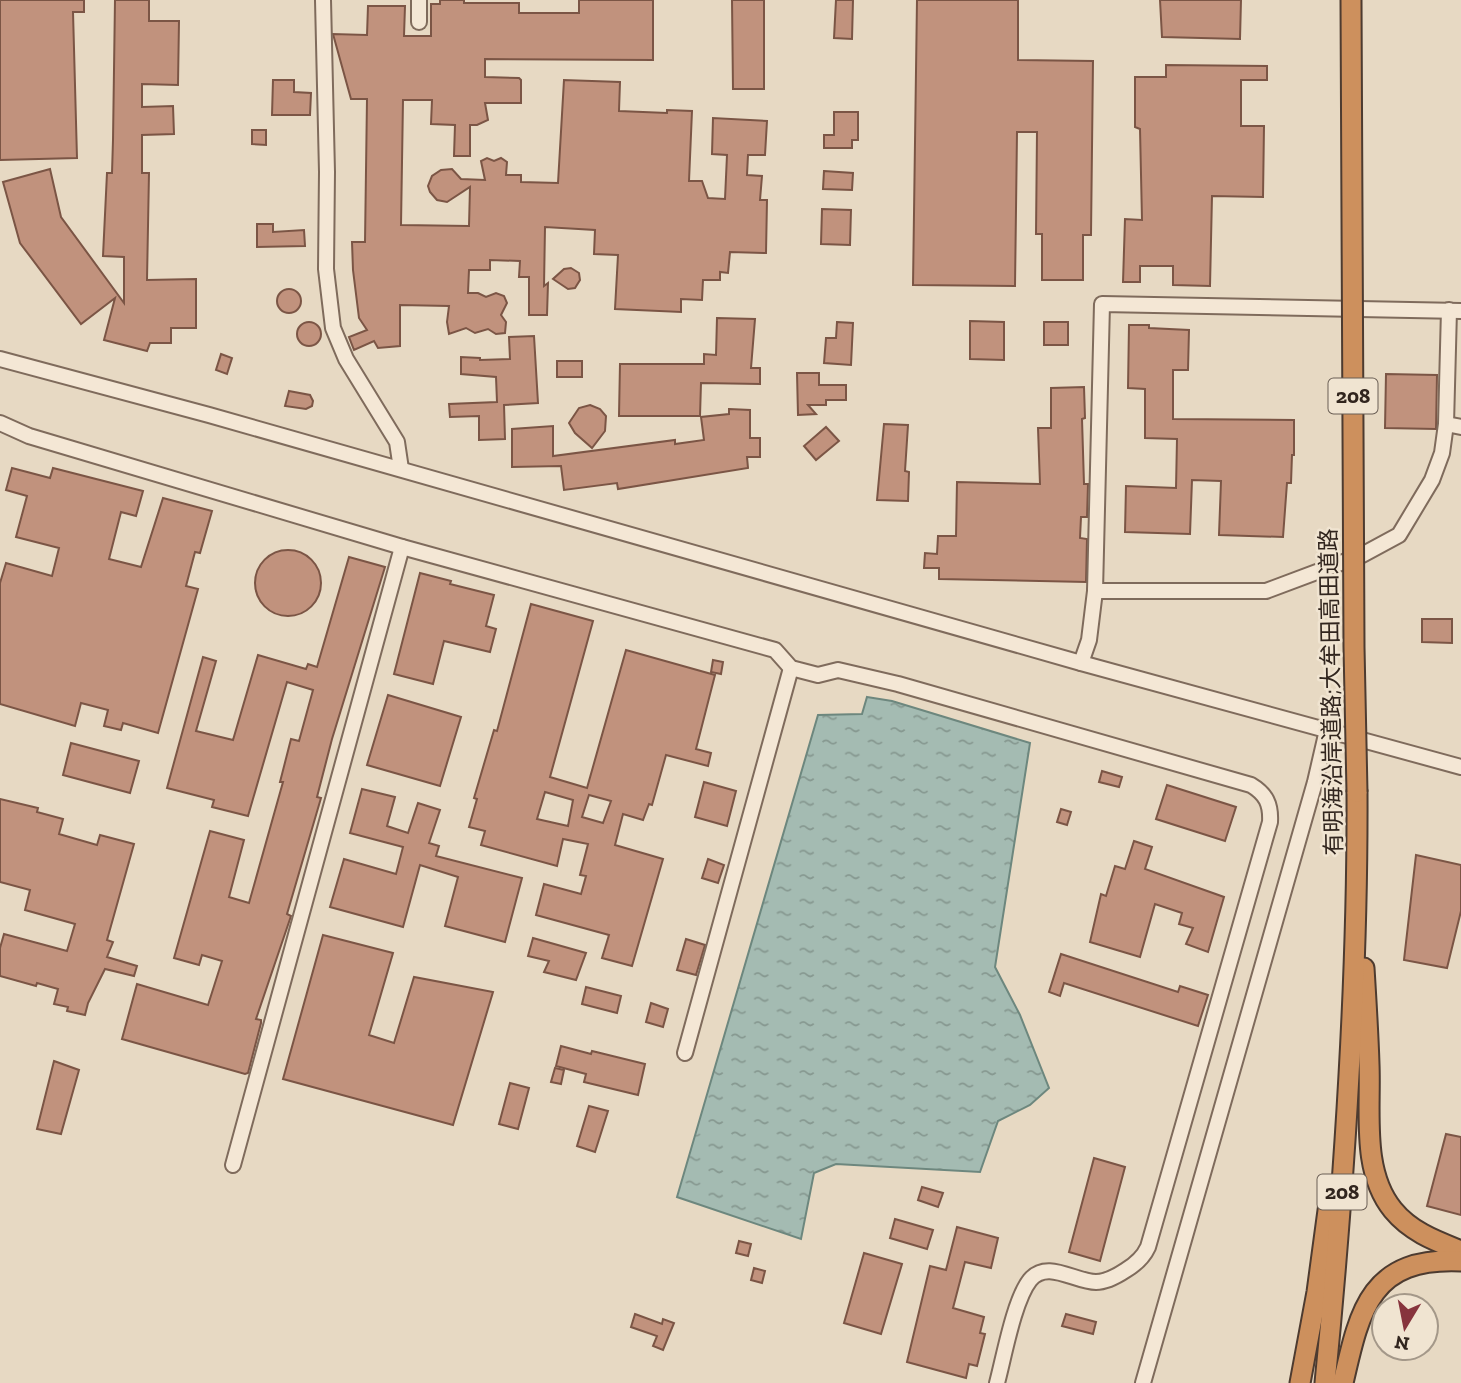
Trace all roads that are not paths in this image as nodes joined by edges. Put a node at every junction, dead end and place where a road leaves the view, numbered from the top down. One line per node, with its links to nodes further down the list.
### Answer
1 (323, 0): 9 (street)
2 (419, 0): 4 (street)
3 (1351, 0): 16 (highway, 有明海沿岸道路;大牟田高田道路 / 208, bridge)
4 (419, 22)
5 (1455, 310): 8 (street); 11 (street)
6 (0, 359): 9 (street)
7 (0, 423): 10 (street)
8 (1454, 425): 11 (street)
9 (401, 469): 12 (street)
10 (402, 547): 13 (street); 19 (street)
11 (1095, 591): 12 (street)
12 (1081, 663): 14 (street)
13 (791, 668): 18 (street); 22 (street)
14 (1327, 730): 15 (street); 23 (street)
15 (1461, 767)
16 (1357, 855): 17 (highway, 有明海沿岸道路;大牟田高田道路 / 208); 20 (highway)
17 (1351, 1000): 24 (highway); 25 (highway, 有明海沿岸道路;大牟田高田道路 / 208)
18 (685, 1053)
19 (233, 1165)
20 (1461, 1251)
21 (1461, 1261): 26 (highway)
22 (997, 1383)
23 (1143, 1383)
24 (1300, 1383)
25 (1325, 1383)
26 (1343, 1383)

